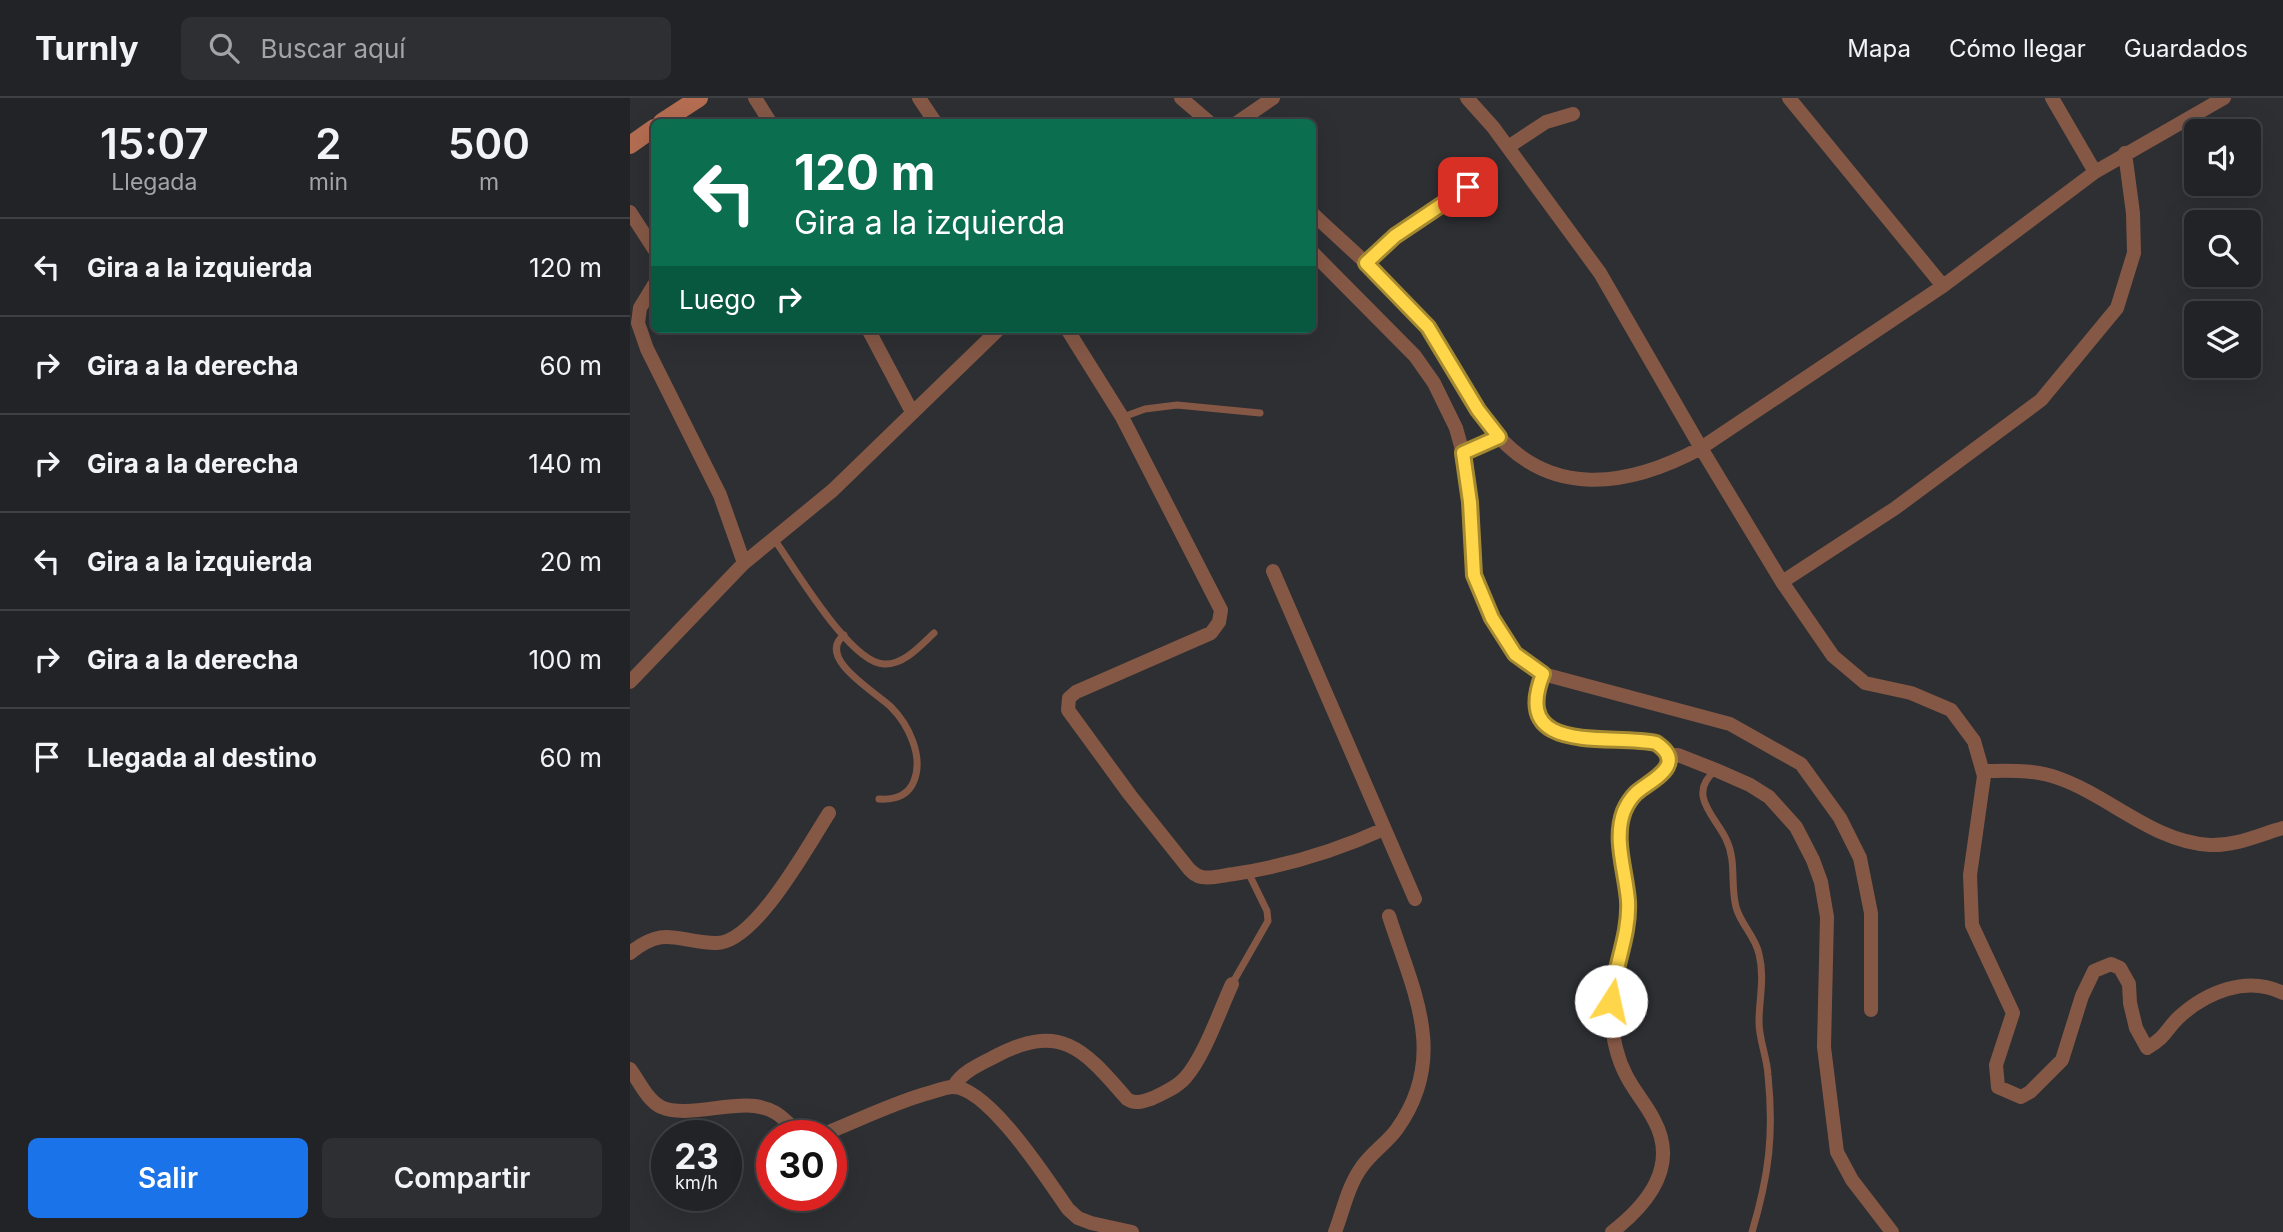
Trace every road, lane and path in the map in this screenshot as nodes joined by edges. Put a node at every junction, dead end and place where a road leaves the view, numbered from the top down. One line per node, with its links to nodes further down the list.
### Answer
1 (699, 98): 11 (street)
2 (755, 98): 12 (street)
3 (919, 98): 13 (street)
4 (1181, 98): 14 (street)
5 (1273, 98): 15 (street)
6 (1468, 98): 18 (street)
7 (1789, 98): 27 (street)
8 (2052, 98): 20 (street)
9 (2224, 98): 19 (street)
10 (1573, 114): 18 (street)
11 (667, 119)
12 (768, 119)
13 (933, 119)
14 (1206, 119)
15 (1242, 119)
16 (651, 130): 17 (street)
17 (630, 145)
18 (1508, 147): 36 (street)
19 (2125, 153): 20 (street); 41 (street)
20 (2095, 172): 27 (street)
21 (1468, 187): 26 (lane)
22 (630, 212): 24 (street)
23 (1316, 218): 26 (street)
24 (651, 244)
25 (1316, 255): 37 (street)
26 (1366, 263): 35 (street)
27 (1942, 285): 36 (street)
28 (651, 290): 39 (street)
29 (870, 333): 32 (street)
30 (995, 333): 32 (street)
31 (1070, 333): 34 (street)
32 (912, 412): 38 (street)
33 (1260, 413): 34 (lane)
34 (1122, 417): 53 (street)
35 (1499, 437): 36 (street); 37 (street)
36 (1701, 448): 41 (street)
37 (1463, 453): 44 (street)
38 (773, 537): 39 (street); 43 (lane)
39 (744, 563): 45 (street)
40 (1273, 571): 52 (street)
41 (1782, 582): 48 (street)
42 (934, 633): 43 (lane)
43 (844, 635): 49 (lane)
44 (1543, 674): 46 (street); 59 (street)
45 (630, 682)
46 (1667, 757): 47 (street); 67 (street)
47 (1716, 770): 68 (lane); 69 (street)
48 (1983, 771): 51 (street); 58 (street)
49 (879, 799)
50 (829, 813): 56 (street)
51 (2283, 828)
52 (1384, 830): 53 (street); 54 (street)
53 (1248, 872): 57 (lane)
54 (1415, 899)
55 (1389, 916): 66 (street)
56 (630, 953)
57 (1231, 984): 61 (street)
58 (2283, 993)
59 (1871, 1010)
60 (630, 1069): 62 (street)
61 (954, 1086): 63 (street); 64 (street)
62 (788, 1120)
63 (847, 1124)
64 (1078, 1225): 65 (street)
65 (1132, 1232)
66 (1335, 1232)
67 (1612, 1232)
68 (1752, 1232)
69 (1892, 1232)

